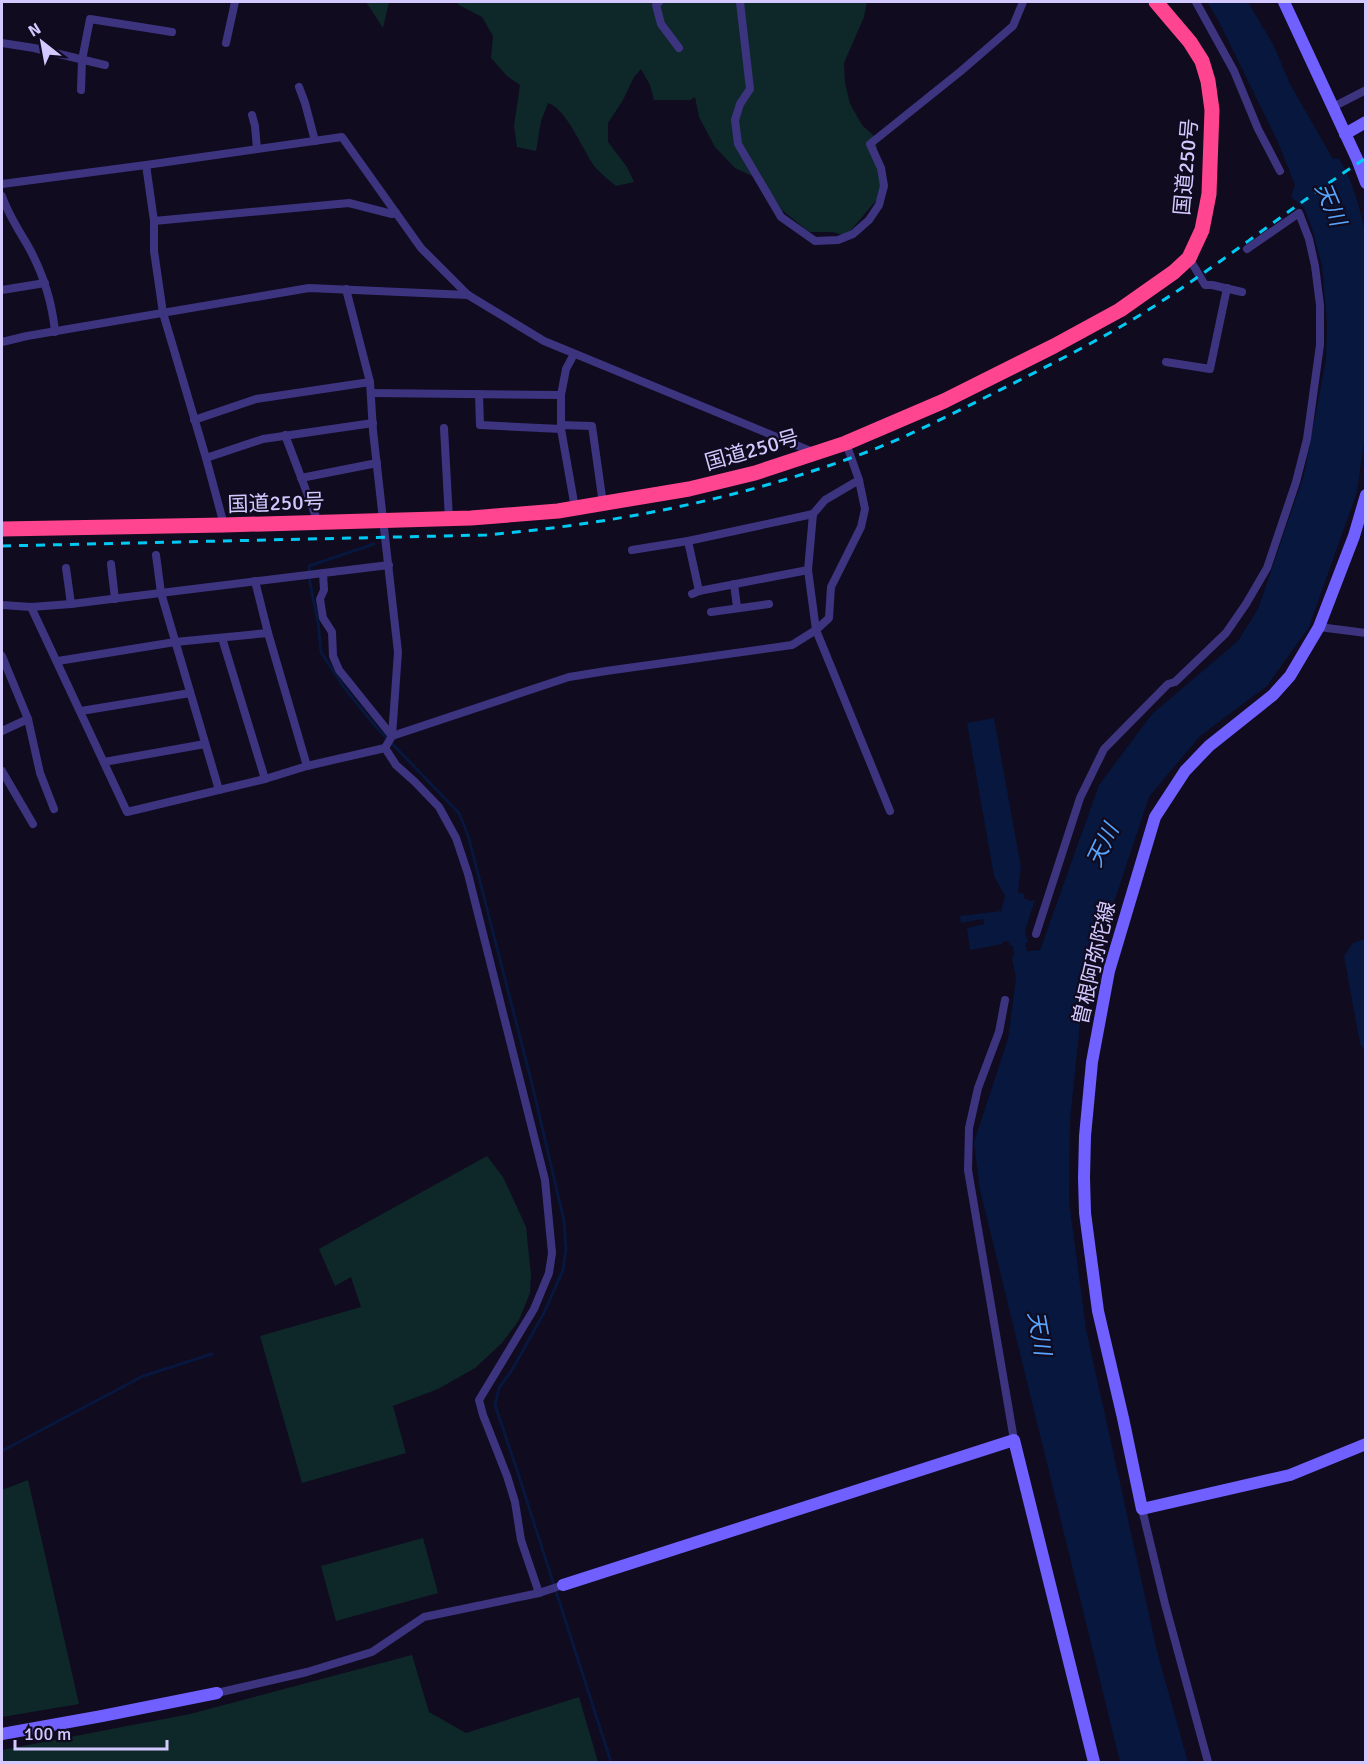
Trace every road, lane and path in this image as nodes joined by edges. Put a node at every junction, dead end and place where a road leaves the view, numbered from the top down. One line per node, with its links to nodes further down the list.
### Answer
1 (235, 2): 10 (street)
2 (659, 2): 11 (street)
3 (740, 2): 4 (street)
4 (1023, 2)
5 (1156, 2): 31 (highway, 国道250号)
6 (1196, 2): 24 (street)
7 (1284, 2): 17 (main road)
8 (172, 32): 12 (street)
9 (2, 43): 12 (street)
10 (226, 43)
11 (679, 48)
12 (82, 60): 13 (street); 15 (street)
13 (105, 65)
14 (299, 87): 21 (street)
15 (81, 90)
16 (1365, 90): 17 (street)
17 (1333, 107): 20 (main road)
18 (252, 115): 22 (street)
19 (1365, 122): 20 (main road)
20 (1345, 134): 25 (main road)
21 (315, 141): 22 (street); 28 (street)
22 (257, 149): 23 (street)
23 (146, 165): 26 (street); 29 (street)
24 (1280, 171)
25 (1365, 176)
26 (2, 184)
27 (2, 196): 32 (street)
28 (396, 213): 29 (street); 37 (street)
29 (154, 221): 38 (street)
30 (1247, 249): 110 (street)
31 (1189, 258): 33 (street); 52 (highway, 国道250号)
32 (45, 283): 35 (street); 39 (street)
33 (1227, 288): 36 (street); 42 (street)
34 (346, 289): 37 (street); 38 (street); 43 (street)
35 (2, 290)
36 (1242, 292)
37 (468, 295): 41 (street)
38 (163, 313): 39 (street); 47 (street)
39 (56, 332): 40 (street)
40 (2, 342)
41 (574, 354): 46 (street); 53 (street)
42 (1166, 362)
43 (370, 382): 44 (street); 47 (street)
44 (371, 393): 45 (street); 48 (street)
45 (479, 394): 46 (street); 49 (street)
46 (561, 395): 49 (street)
47 (194, 420): 54 (street)
48 (373, 423): 51 (street); 55 (street)
49 (561, 427): 59 (street); 60 (street)
50 (444, 428): 62 (street)
51 (285, 435): 54 (street); 56 (street)
52 (846, 443): 53 (highway, 国道250号); 57 (street)
53 (817, 454): 59 (highway, 国道250号)
54 (206, 458): 65 (street)
55 (377, 463): 56 (street); 63 (street)
56 (301, 478): 64 (street)
57 (859, 480): 61 (street); 86 (street)
58 (1365, 495): 85 (main road, 曽根阿弥陀線)
59 (603, 504): 60 (highway, 国道250号)
60 (575, 508): 62 (highway, 国道250号)
61 (813, 514): 67 (street); 73 (street)
62 (449, 519): 63 (highway, 国道250号)
63 (383, 521): 64 (highway, 国道250号); 71 (street)
64 (318, 522): 65 (highway, 国道250号)
65 (224, 525): 66 (highway, 国道250号)
66 (2, 529)
67 (688, 541): 68 (street); 76 (street)
68 (632, 550)
69 (156, 555): 77 (street)
70 (111, 564): 78 (street)
71 (389, 565): 74 (street); 97 (street)
72 (66, 568): 79 (street)
73 (808, 570): 76 (street); 86 (street)
74 (320, 573): 75 (street); 97 (street)
75 (255, 581): 77 (street); 87 (street)
76 (734, 584): 83 (street)
77 (161, 593): 78 (street); 90 (street)
78 (115, 599): 79 (street)
79 (71, 604): 82 (street)
80 (769, 604): 83 (street)
81 (2, 605): 82 (street)
82 (31, 607): 92 (street)
83 (737, 607): 84 (street)
84 (711, 612)
85 (1319, 627): 88 (street); 114 (main road, 曽根阿弥陀線)
86 (816, 630): 97 (street); 108 (street)
87 (268, 633): 89 (street); 101 (street)
88 (1365, 633)
89 (222, 638): 90 (street); 103 (street)
90 (175, 642): 92 (street); 93 (street)
91 (2, 660): 95 (street)
92 (58, 661): 94 (street)
93 (190, 693): 94 (street); 98 (street)
94 (81, 711): 100 (street)
95 (28, 719): 96 (street); 107 (street)
96 (2, 731)
97 (392, 736): 99 (street)
98 (205, 744): 100 (street); 105 (street)
99 (385, 748): 101 (street); 116 (street)
100 (104, 762): 105 (street)
101 (307, 766): 103 (street)
102 (2, 771): 104 (street)
103 (265, 778): 105 (street)
104 (12, 788): 106 (street); 109 (street)
105 (219, 790)
106 (2, 794)
107 (54, 809)
108 (890, 811)
109 (33, 824)
110 (1036, 934)
111 (1005, 1000): 112 (street)
112 (1014, 1440): 115 (main road); 119 (main road)
113 (1365, 1444): 114 (main road)
114 (1142, 1509): 120 (street)
115 (563, 1585): 116 (street)
116 (539, 1593): 117 (street)
117 (217, 1693): 118 (main road)
118 (2, 1734)
119 (1094, 1762)
120 (1208, 1762)

